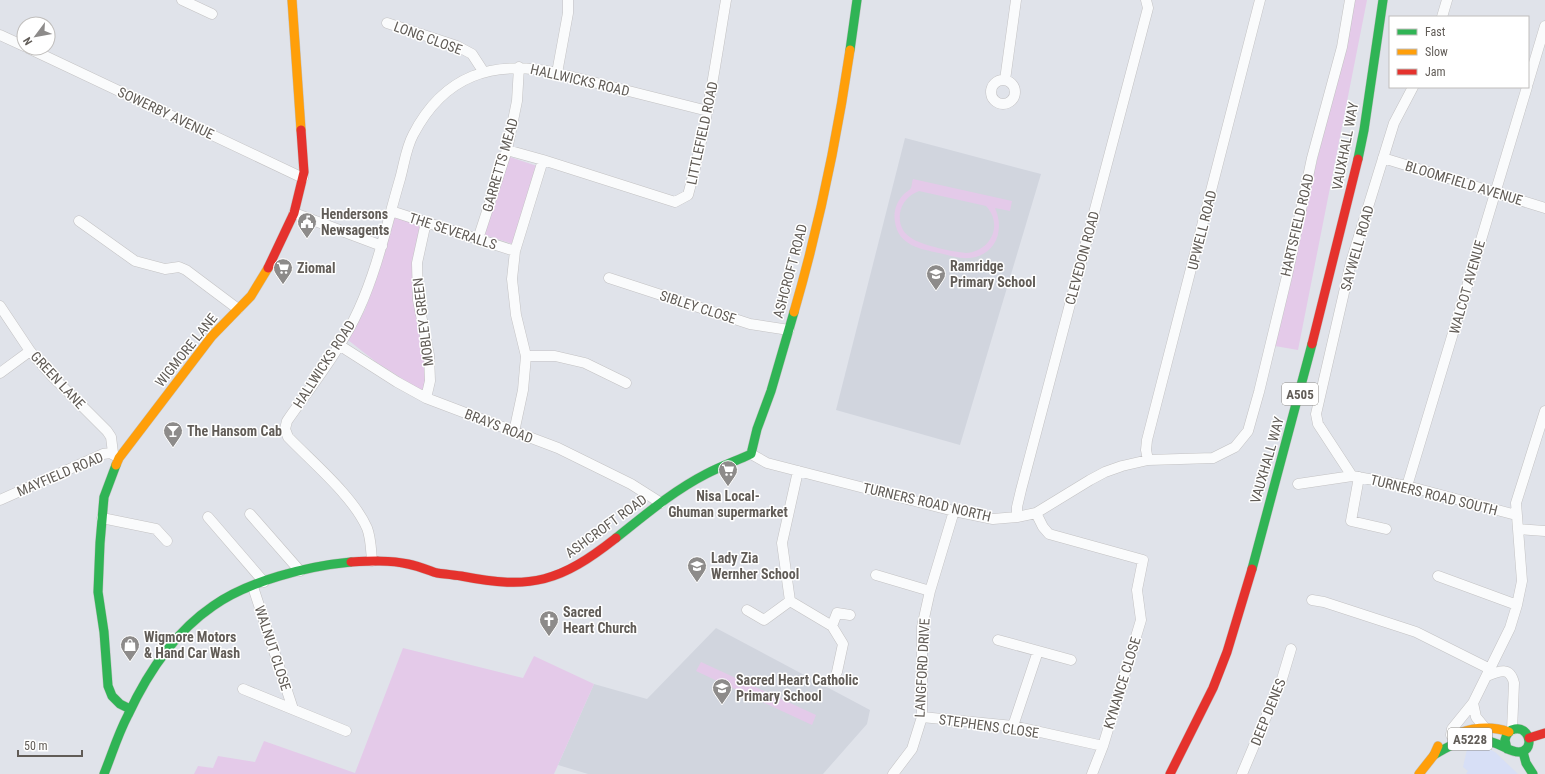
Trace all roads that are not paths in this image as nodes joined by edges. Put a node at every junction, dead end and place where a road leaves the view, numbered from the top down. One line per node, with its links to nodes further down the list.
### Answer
1 (182, 0): 12 (street)
2 (292, 0): 30 (street, WIGMORE LANE)
3 (568, 0): 21 (street)
4 (726, 0): 26 (street, LITTLEFIELD ROAD)
5 (857, 0): 43 (street, ASHCROFT ROAD)
6 (1016, 0): 22 (street)
7 (1146, 0): 68 (street, CLEVEDON ROAD)
8 (1260, 0): 56 (street, UPWELL ROAD)
9 (1350, 0): 53 (street, HARTSFIELD ROAD)
10 (1383, 0): 112 (street, VAUXHALL WAY / A505)
11 (1447, 0): 13 (street)
12 (212, 14)
13 (1442, 16)
14 (387, 23): 20 (street, LONG CLOSE)
15 (1545, 26): 23 (street)
16 (0, 35): 17 (street)
17 (16, 42)
18 (45, 56): 30 (street, SOWERBY AVENUE)
19 (519, 67): 20 (street, HALLWICKS ROAD); 21 (street, HALLWICKS ROAD); 27 (street, GARRETTS MEAD)
20 (483, 71): 33 (street, HALLWICKS ROAD)
21 (557, 73): 26 (street, HALLWICKS ROAD)
22 (1005, 80)
23 (1529, 80)
24 (1412, 88): 28 (street, SAYWELL ROAD)
25 (1527, 88): 31 (street, WALCOT AVENUE)
26 (708, 111): 29 (street, LITTLEFIELD ROAD)
27 (507, 150): 29 (street, LITTLEFIELD ROAD); 37 (street, GARRETTS MEAD)
28 (1383, 158): 31 (street, BLOOMFIELD AVENUE); 51 (street, SAYWELL ROAD)
29 (543, 160): 39 (street)
30 (303, 178): 34 (street, WIGMORE LANE)
31 (1495, 192): 32 (street, BLOOMFIELD AVENUE); 60 (street, WALCOT AVENUE)
32 (1545, 208)
33 (391, 211): 36 (street, THE SEVERALLS); 38 (street, HALLWICKS ROAD)
34 (294, 213): 38 (street); 42 (street, WIGMORE LANE)
35 (79, 221): 42 (street)
36 (426, 222): 37 (street, THE SEVERALLS); 49 (street, MOBLEY GREEN)
37 (478, 239): 39 (street, THE SEVERALLS)
38 (382, 246): 44 (street, HALLWICKS ROAD)
39 (516, 251): 46 (street)
40 (609, 278): 43 (street, SIBLEY CLOSE)
41 (0, 306): 45 (street, GREEN LANE)
42 (238, 309): 55 (street, WIGMORE LANE)
43 (789, 330): 54 (street, ASHCROFT ROAD)
44 (339, 345): 49 (street, BRAYS ROAD); 74 (street, HALLWICKS ROAD)
45 (30, 351): 47 (street); 55 (street, GREEN LANE)
46 (526, 356): 48 (street); 52 (street)
47 (0, 373)
48 (626, 383)
49 (426, 398): 52 (street, BRAYS ROAD)
50 (1545, 411): 66 (street)
51 (1316, 414): 58 (street, TURNERS ROAD SOUTH)
52 (514, 432): 62 (street, BRAYS ROAD)
53 (1235, 446): 56 (street, TURNERS ROAD NORTH)
54 (751, 454): 57 (street, TURNERS ROAD NORTH); 62 (street, ASHCROFT ROAD)
55 (116, 456): 61 (street, MAYFIELD ROAD); 69 (street, WIGMORE LANE)
56 (1148, 460): 64 (street, TURNERS ROAD NORTH)
57 (798, 472): 63 (street, TURNERS ROAD NORTH); 82 (street)
58 (1355, 476): 59 (street, TURNERS ROAD SOUTH); 60 (street, TURNERS ROAD SOUTH); 70 (street)
59 (1298, 484)
60 (1407, 486): 66 (street, TURNERS ROAD SOUTH)
61 (0, 500)
62 (661, 503): 74 (street, ASHCROFT ROAD)
63 (954, 511): 68 (street, TURNERS ROAD NORTH); 80 (street, LANGFORD DRIVE)
64 (1036, 513): 68 (street, TURNERS ROAD NORTH); 105 (street, KYNANCE CLOSE)
65 (250, 514): 75 (street)
66 (1516, 515): 71 (street)
67 (208, 517): 78 (street)
68 (1017, 517)
69 (102, 518): 73 (street); 96 (street, WIGMORE LANE)
70 (1386, 529)
71 (1518, 529): 72 (street); 83 (street)
72 (1545, 531)
73 (167, 541)
74 (372, 561): 75 (street, ASHCROFT ROAD)
75 (300, 571): 78 (street, ASHCROFT ROAD)
76 (876, 575): 80 (street)
77 (1438, 576): 83 (street)
78 (264, 582): 79 (street, ASHCROFT ROAD)
79 (253, 587): 95 (street, WALNUT CLOSE); 96 (street, ASHCROFT ROAD)
80 (930, 591): 97 (street, LANGFORD DRIVE)
81 (1312, 600): 92 (street)
82 (790, 601): 84 (street); 86 (street)
83 (1517, 605): 92 (street)
84 (747, 610)
85 (850, 615): 86 (street)
86 (832, 626): 91 (street)
87 (998, 640): 89 (street)
88 (1291, 649): 113 (street, DEEP DENES)
89 (1038, 651): 90 (street); 98 (street)
90 (1071, 660)
91 (837, 672)
92 (1488, 673): 94 (street); 101 (street)
93 (243, 689): 95 (street, WALNUT CLOSE)
94 (1474, 703): 99 (street); 103 (street)
95 (293, 709): 100 (street, WALNUT CLOSE)
96 (130, 710): 109 (street, ASHCROFT ROAD)
97 (922, 717): 98 (street, STEPHENS CLOSE); 110 (street, LANGFORD DRIVE)
98 (1013, 726): 105 (street, STEPHENS CLOSE)
99 (1485, 728): 101 (street, A5228); 103 (street, A5228)
100 (346, 731)
101 (1511, 731): 104 (street); 106 (street)
102 (1545, 733): 104 (street)
103 (1451, 735): 108 (street, A5228)
104 (1529, 738): 107 (street)
105 (1103, 746): 111 (street, KYNANCE CLOSE)
106 (1507, 749): 107 (street); 108 (street, A5228)
107 (1523, 752): 115 (street)
108 (1434, 755): 114 (street, A5228)
109 (104, 774)
110 (893, 774)
111 (1092, 774)
112 (1170, 774)
113 (1242, 774)
114 (1419, 774)
115 (1533, 774)

